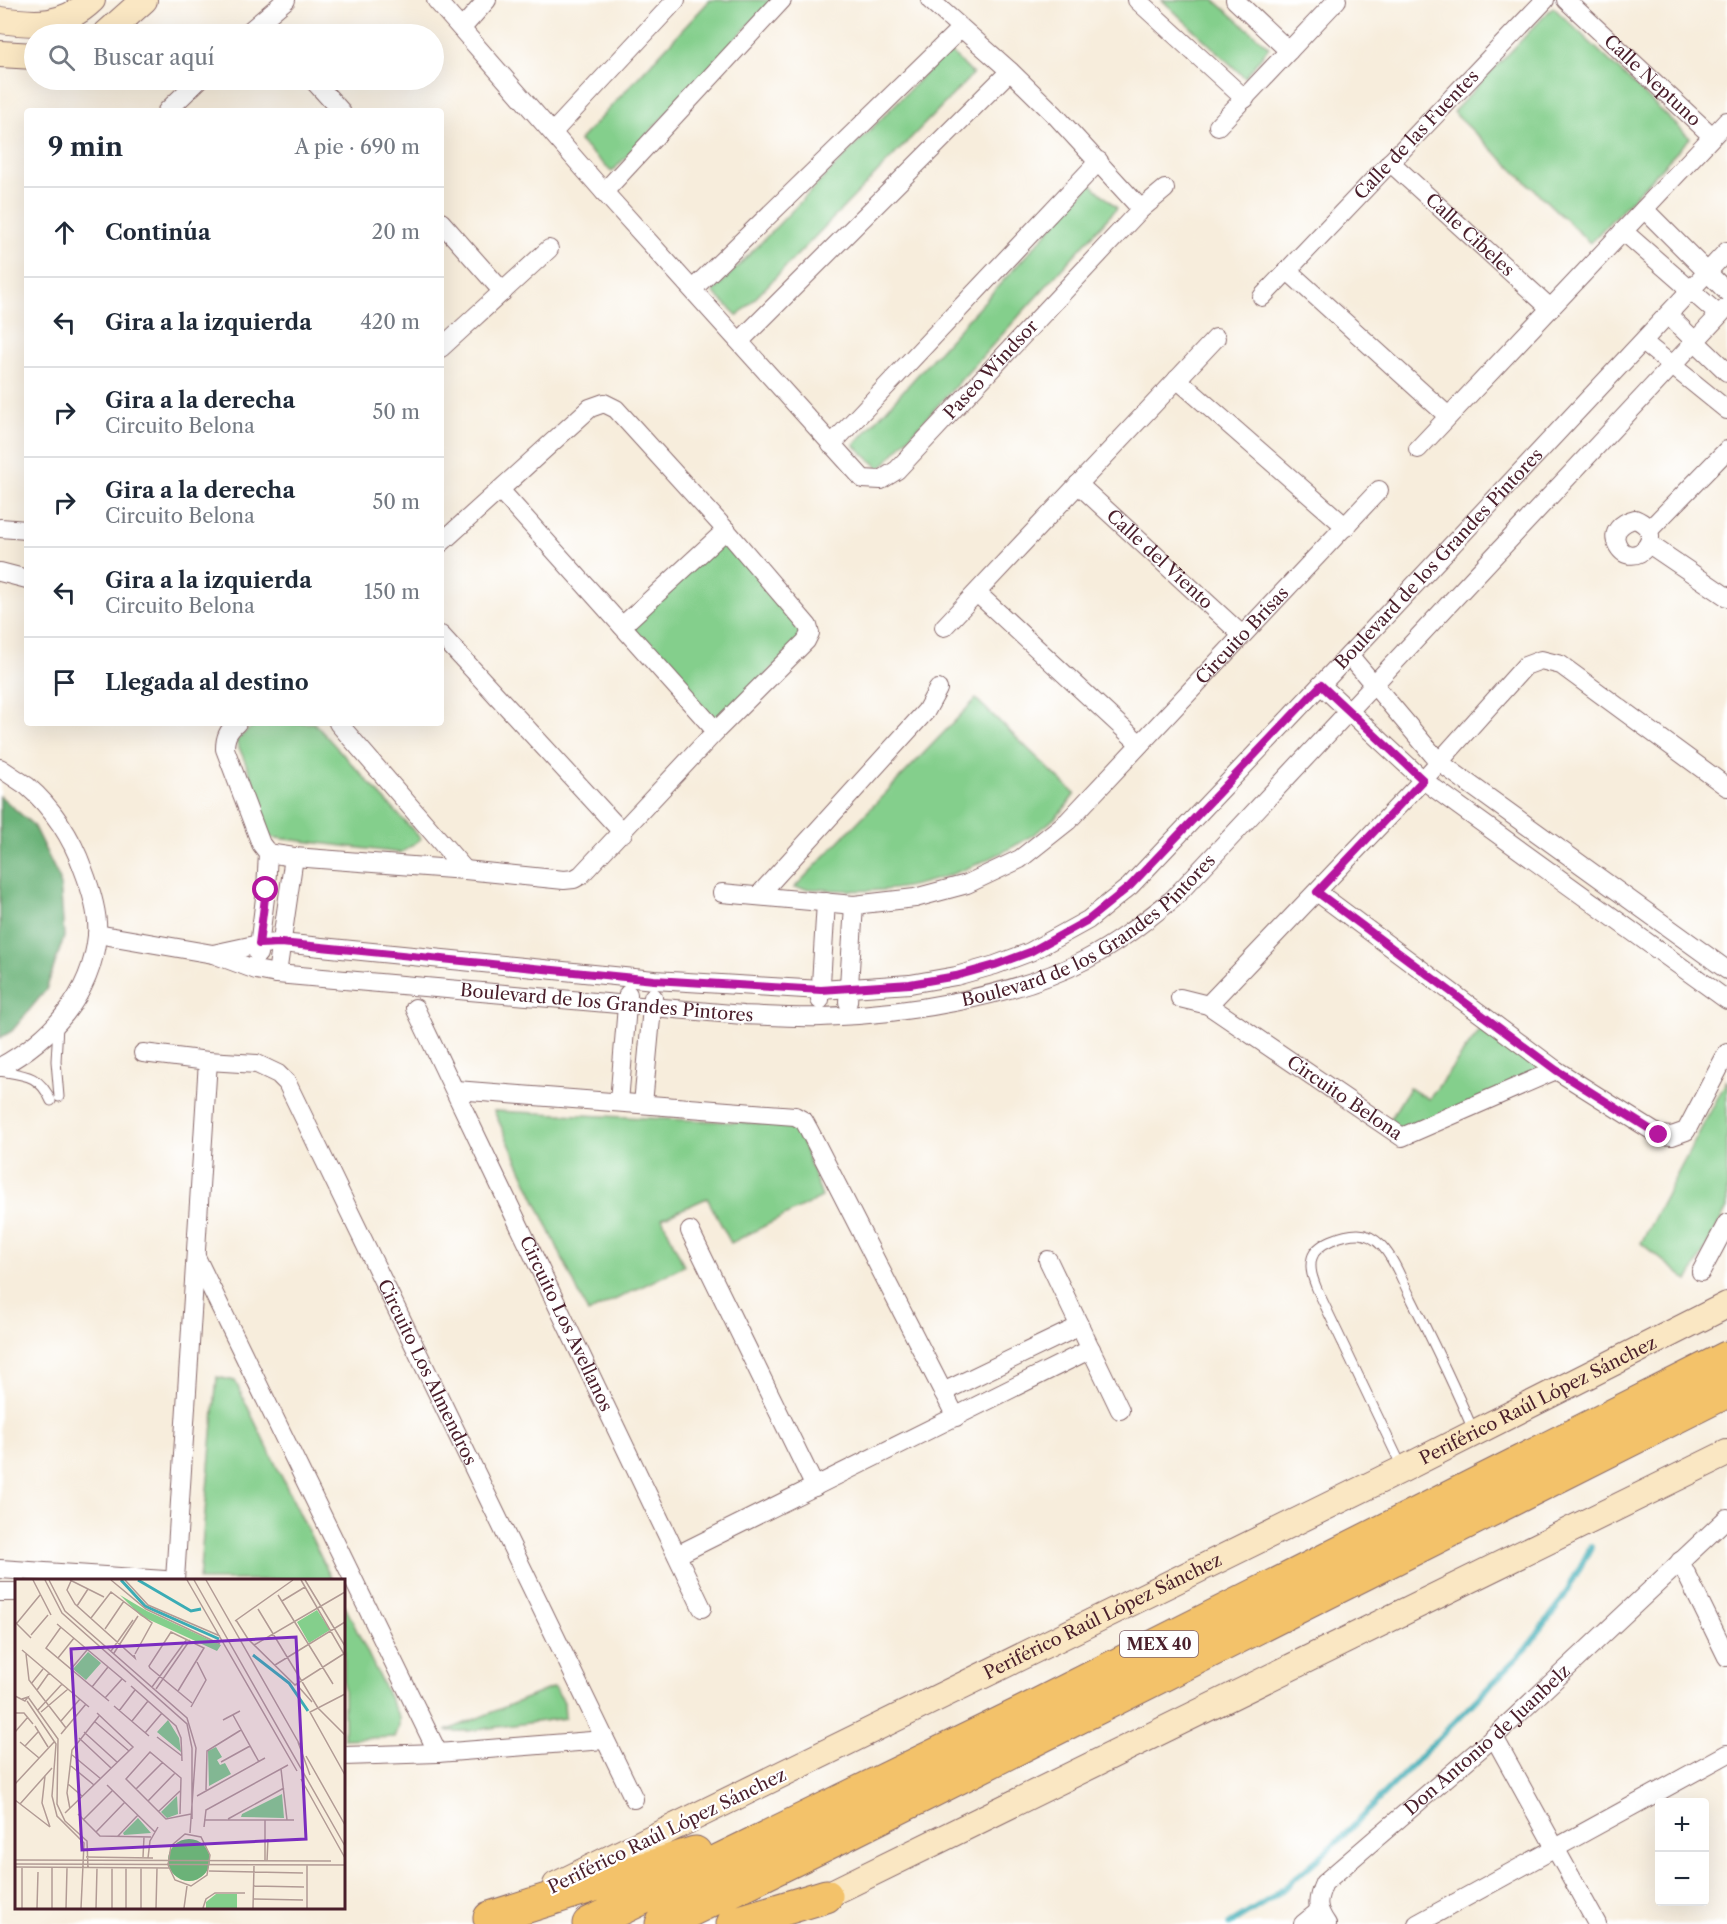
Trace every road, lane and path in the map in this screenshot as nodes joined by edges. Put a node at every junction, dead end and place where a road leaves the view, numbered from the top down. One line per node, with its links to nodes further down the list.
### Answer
1 (92, 0): 14 (main road)
2 (144, 0): 15 (main road)
3 (285, 0): 16 (street)
4 (436, 0): 17 (street, Paseo Windsor)
5 (487, 0): 17 (street)
6 (676, 0): 30 (street)
7 (782, 0): 35 (street)
8 (930, 0): 18 (street)
9 (1137, 0): 25 (street)
10 (1235, 0): 19 (street)
11 (1337, 0): 19 (street)
12 (1545, 0): 33 (street, Calle de las Fuentes)
13 (1566, 0): 31 (street, Calle Neptuno)
14 (0, 20)
15 (117, 24)
16 (270, 24)
17 (462, 28): 30 (street, Paseo Windsor)
18 (961, 28): 22 (street); 44 (street)
19 (1289, 51): 25 (street)
20 (0, 54): 21 (main road)
21 (24, 55)
22 (1010, 71): 32 (street); 53 (street)
23 (189, 90): 26 (street)
24 (322, 90): 27 (street)
25 (1245, 99): 29 (street)
26 (170, 108)
27 (338, 108)
28 (1727, 121): 31 (street)
29 (1218, 126)
30 (553, 132): 35 (street, Paseo Windsor)
31 (1712, 136): 37 (street)
32 (1099, 161): 36 (street); 62 (street)
33 (1390, 162): 42 (street, Calle de las Fuentes); 49 (street, Calle Cibeles)
34 (1165, 189): 36 (street, Paseo Windsor)
35 (604, 192): 44 (street, Paseo Windsor)
36 (1141, 209): 62 (street, Paseo Windsor)
37 (1644, 209): 39 (street); 43 (street)
38 (444, 225): 46 (street)
39 (1623, 231): 45 (street); 49 (street)
40 (549, 249): 46 (street)
41 (1727, 250): 43 (street, Boulevard de los Grandes Pintores)
42 (1287, 270): 48 (street, Calle de las Fuentes); 61 (street)
43 (1707, 272): 45 (street, Boulevard de los Grandes Pintores); 47 (street)
44 (693, 289): 53 (street, Paseo Windsor)
45 (1690, 290): 50 (street); 51 (street, Boulevard de los Grandes Pintores)
46 (503, 292): 56 (street)
47 (1727, 292)
48 (1262, 297)
49 (1550, 308): 61 (street)
50 (1723, 311): 54 (street, Boulevard de los Grandes Pintores)
51 (1668, 315): 54 (street); 55 (street, Boulevard de los Grandes Pintores)
52 (1216, 338): 59 (street)
53 (740, 341): 62 (street, Paseo Windsor)
54 (1695, 341): 57 (street, Boulevard de los Grandes Pintores); 58 (street)
55 (1643, 342): 57 (street); 81 (street, Boulevard de los Grandes Pintores)
56 (444, 345)
57 (1673, 366): 60 (street); 82 (street, Boulevard de los Grandes Pintores)
58 (1727, 372)
59 (1177, 379): 65 (street); 68 (street)
60 (1727, 410)
61 (1448, 416): 63 (street)
62 (831, 445)
63 (1418, 449)
64 (1727, 450): 76 (street)
65 (1078, 484): 75 (street); 79 (street, Calle del Viento)
66 (500, 490): 71 (street); 72 (street); 77 (street)
67 (1379, 490): 68 (street, Circuito Brisas)
68 (1346, 527): 79 (street, Circuito Brisas)
69 (0, 528): 70 (street)
70 (24, 530)
71 (726, 530): 77 (street); 88 (street)
72 (444, 540)
73 (0, 572): 74 (street)
74 (24, 578)
75 (976, 592): 78 (street); 89 (street)
76 (1727, 597)
77 (622, 626): 88 (street)
78 (944, 627)
79 (1242, 635): 89 (street, Circuito Brisas)
80 (444, 638): 94 (street)
81 (1349, 655): 82 (street); 83 (street, Boulevard de los Grandes Pintores)
82 (1373, 684): 85 (street, Boulevard de los Grandes Pintores); 90 (street)
83 (1321, 685): 85 (street); 113 (street, Boulevard de los Grandes Pintores)
84 (938, 689): 100 (street)
85 (1349, 711): 92 (street); 120 (street, Boulevard de los Grandes Pintores)
86 (234, 726): 95 (street)
87 (341, 726): 97 (street)
88 (716, 731): 94 (street)
89 (1140, 744): 102 (street, Circuito Brisas)
90 (1439, 762): 92 (street); 93 (street); 108 (street)
91 (0, 768): 103 (street)
92 (1423, 780): 98 (street); 115 (street)
93 (1727, 787)
94 (622, 832): 97 (street)
95 (268, 853): 96 (street); 105 (street)
96 (294, 857): 97 (street); 104 (street)
97 (465, 870)
98 (1317, 892): 117 (street); 127 (street)
99 (722, 893): 100 (street, Circuito Brisas)
100 (758, 896): 101 (street, Circuito Brisas)
101 (826, 902): 102 (street, Circuito Brisas); 112 (street)
102 (854, 904): 113 (street)
103 (97, 934): 106 (street, Boulevard de los Grandes Pintores); 122 (street)
104 (281, 943): 105 (street, Boulevard de los Grandes Pintores); 109 (street); 110 (street, Boulevard de los Grandes Pintores)
105 (259, 944): 106 (street, Boulevard de los Grandes Pintores); 107 (street)
106 (213, 954): 107 (street, Boulevard de los Grandes Pintores)
107 (256, 970): 109 (street, Boulevard de los Grandes Pintores)
108 (1727, 970)
109 (277, 974): 116 (street, Boulevard de los Grandes Pintores)
110 (629, 978): 111 (street, Boulevard de los Grandes Pintores); 116 (street)
111 (654, 980): 112 (street, Boulevard de los Grandes Pintores); 118 (street)
112 (821, 990): 113 (street, Boulevard de los Grandes Pintores); 121 (street)
113 (849, 990): 120 (street)
114 (1180, 998): 117 (street, Circuito Belona)
115 (1727, 1000)
116 (627, 1005): 118 (street, Boulevard de los Grandes Pintores); 129 (street)
117 (1208, 1005): 127 (street, Circuito Belona)
118 (652, 1007): 121 (street, Boulevard de los Grandes Pintores); 130 (street)
119 (415, 1008): 128 (street, Circuito Los Avellanos)
120 (847, 1016): 121 (street, Boulevard de los Grandes Pintores)
121 (819, 1017)
122 (58, 1023): 126 (street); 126 (lane)
123 (143, 1053): 125 (street, Circuito Los Almendros)
124 (1727, 1053): 127 (street)
125 (208, 1061): 133 (street); 160 (street, Circuito Los Almendros)
126 (0, 1069)
127 (1556, 1070)
128 (456, 1090): 129 (street); 149 (street, Circuito Los Avellanos)
129 (620, 1102): 130 (street)
130 (643, 1104): 141 (street)
131 (1727, 1223): 135 (street)
132 (690, 1231): 147 (street)
133 (196, 1257): 154 (street); 161 (street)
134 (1048, 1260): 137 (street)
135 (1701, 1272)
136 (1727, 1305): 144 (main road, Periférico Raúl López Sánchez)
137 (1080, 1326): 138 (street); 141 (street)
138 (1091, 1349): 142 (street); 143 (street)
139 (1727, 1358): 165 (highway, MEX 40)
140 (1727, 1391): 171 (highway, MEX 40)
141 (943, 1392): 143 (street)
142 (1120, 1410)
143 (956, 1417): 147 (street)
144 (1474, 1432): 146 (main road, Periférico Raúl López Sánchez); 146 (lane)
145 (1727, 1454): 167 (main road)
146 (1403, 1469): 169 (main road, Periférico Raúl López Sánchez)
147 (815, 1487): 149 (street)
148 (1727, 1518): 150 (street, Don Antonio de Juanbelz)
149 (677, 1555): 157 (street, Circuito Los Avellanos)
150 (1680, 1561): 158 (street); 159 (street, Don Antonio de Juanbelz)
151 (0, 1569): 152 (street)
152 (89, 1578): 153 (street)
153 (114, 1579)
154 (175, 1579)
155 (0, 1592): 156 (street)
156 (15, 1593)
157 (702, 1608)
158 (1727, 1657)
159 (1494, 1737): 166 (street); 168 (street, Don Antonio de Juanbelz)
160 (604, 1740): 161 (street); 164 (street, Circuito Los Almendros)
161 (438, 1753): 163 (street)
162 (1727, 1754): 166 (street)
163 (345, 1756)
164 (634, 1799)
165 (813, 1814): 169 (highway); 170 (highway, MEX 40)
166 (1557, 1849): 175 (street); 176 (street)
167 (826, 1896): 172 (highway); 173 (main road)
168 (1323, 1918): 174 (street)
169 (484, 1921)
170 (589, 1924)
171 (662, 1924)
172 (733, 1924)
173 (770, 1924)
174 (1303, 1924)
175 (1417, 1924)
176 (1597, 1924)

